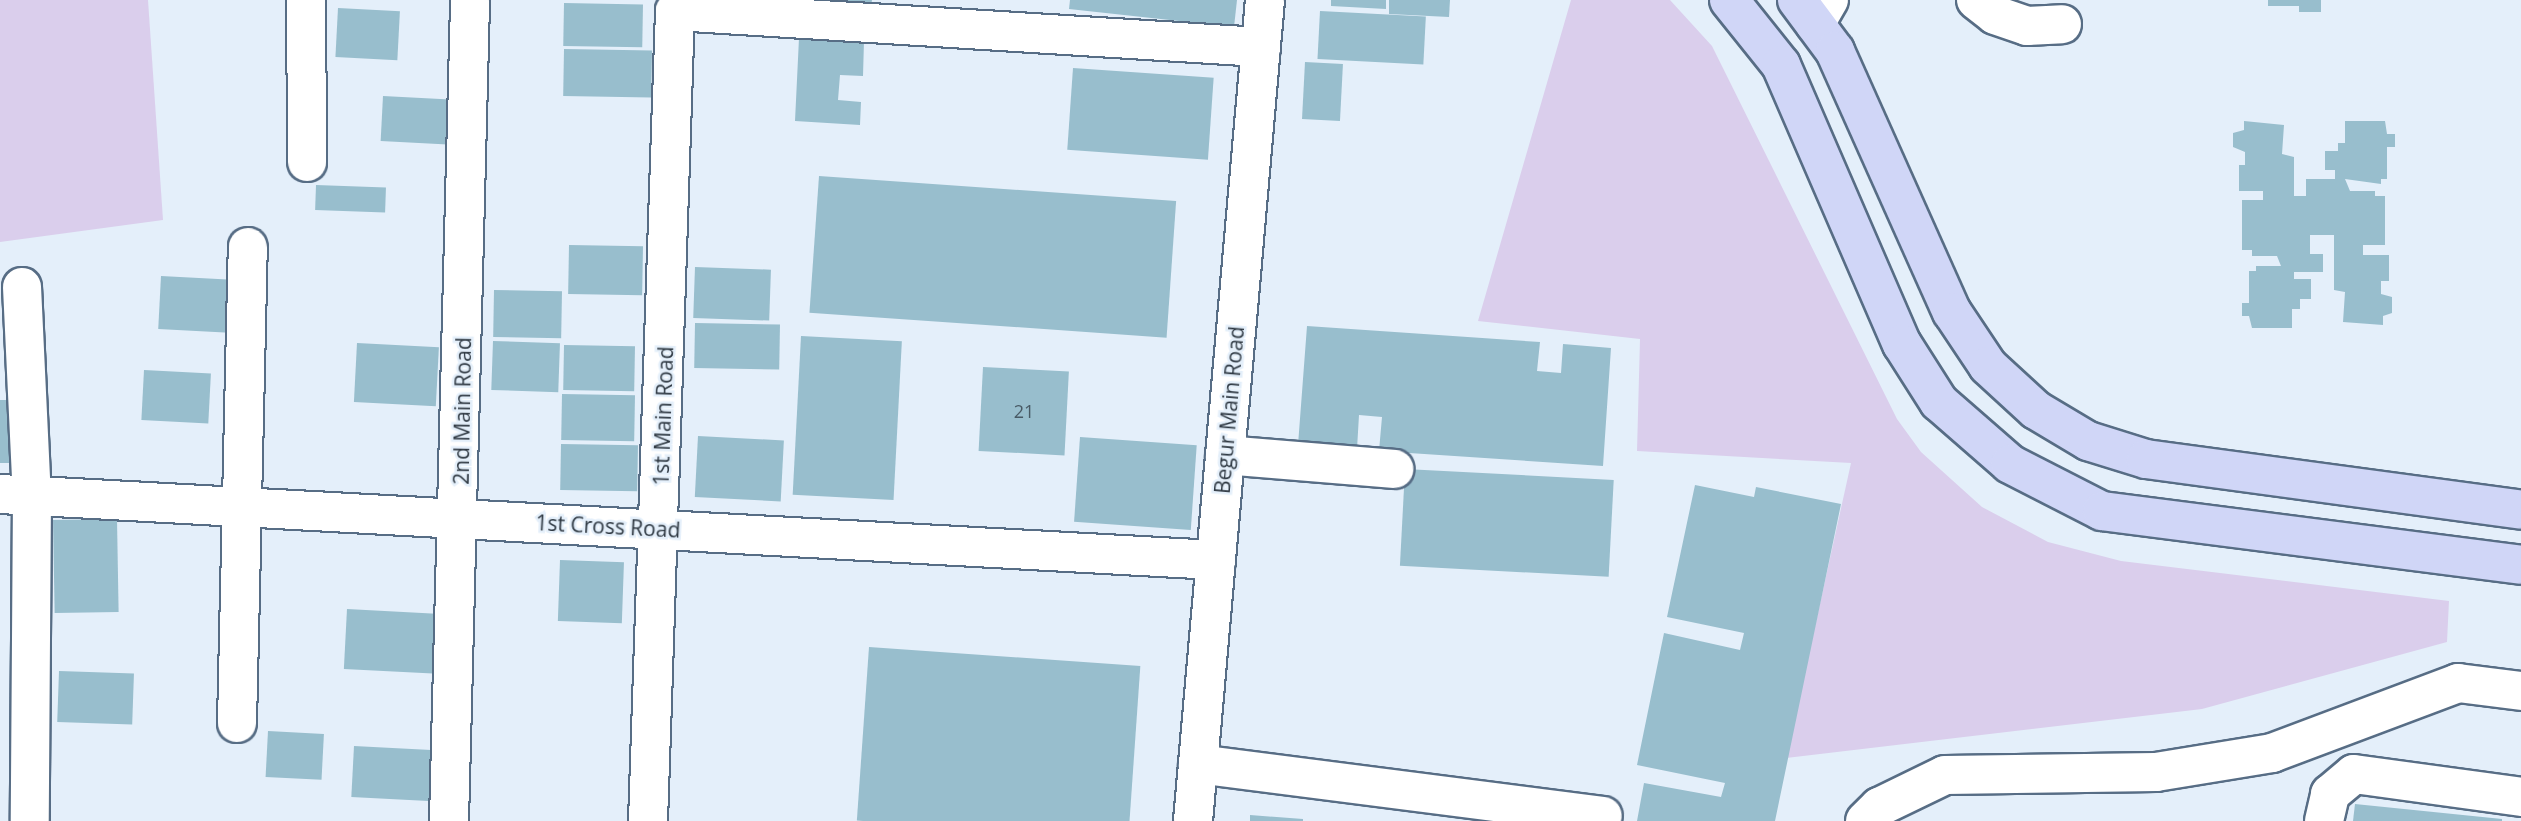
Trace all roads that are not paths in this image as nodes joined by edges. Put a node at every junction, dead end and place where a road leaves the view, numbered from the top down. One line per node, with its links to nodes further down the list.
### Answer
1 (306, 0): 9 (street)
2 (470, 0): 19 (street, 2nd Main Road)
3 (1265, 0): 8 (street, Begur Main Road)
4 (1728, 0): 13 (main road)
5 (1976, 0): 7 (street)
6 (1811, 7): 12 (main road)
7 (2062, 24)
8 (1261, 47): 14 (street, Begur Main Road); 20 (street, 1st Main Road)
9 (307, 162)
10 (248, 247): 17 (street)
11 (22, 287): 16 (street)
12 (1952, 312): 13 (main road); 18 (main road)
13 (1902, 344): 22 (main road)
14 (1225, 455): 15 (street); 21 (street, Begur Main Road)
15 (1394, 469)
16 (16, 495): 17 (street, 1st Cross Road); 29 (street)
17 (244, 504): 19 (street, 1st Cross Road); 24 (street)
18 (2521, 510)
19 (460, 518): 20 (street, 1st Cross Road); 30 (street, 2nd Main Road)
20 (659, 528): 21 (street, 1st Cross Road); 31 (street, 1st Main Road)
21 (1216, 559): 25 (street, Begur Main Road)
22 (2521, 565)
23 (2521, 691): 33 (street)
24 (236, 723)
25 (1198, 764): 27 (street); 32 (street, Begur Main Road)
26 (2521, 797): 34 (street)
27 (1462, 808): 28 (street)
28 (1602, 816)
29 (30, 821)
30 (449, 821)
31 (648, 821)
32 (1193, 821)
33 (1865, 821)
34 (2324, 821)

